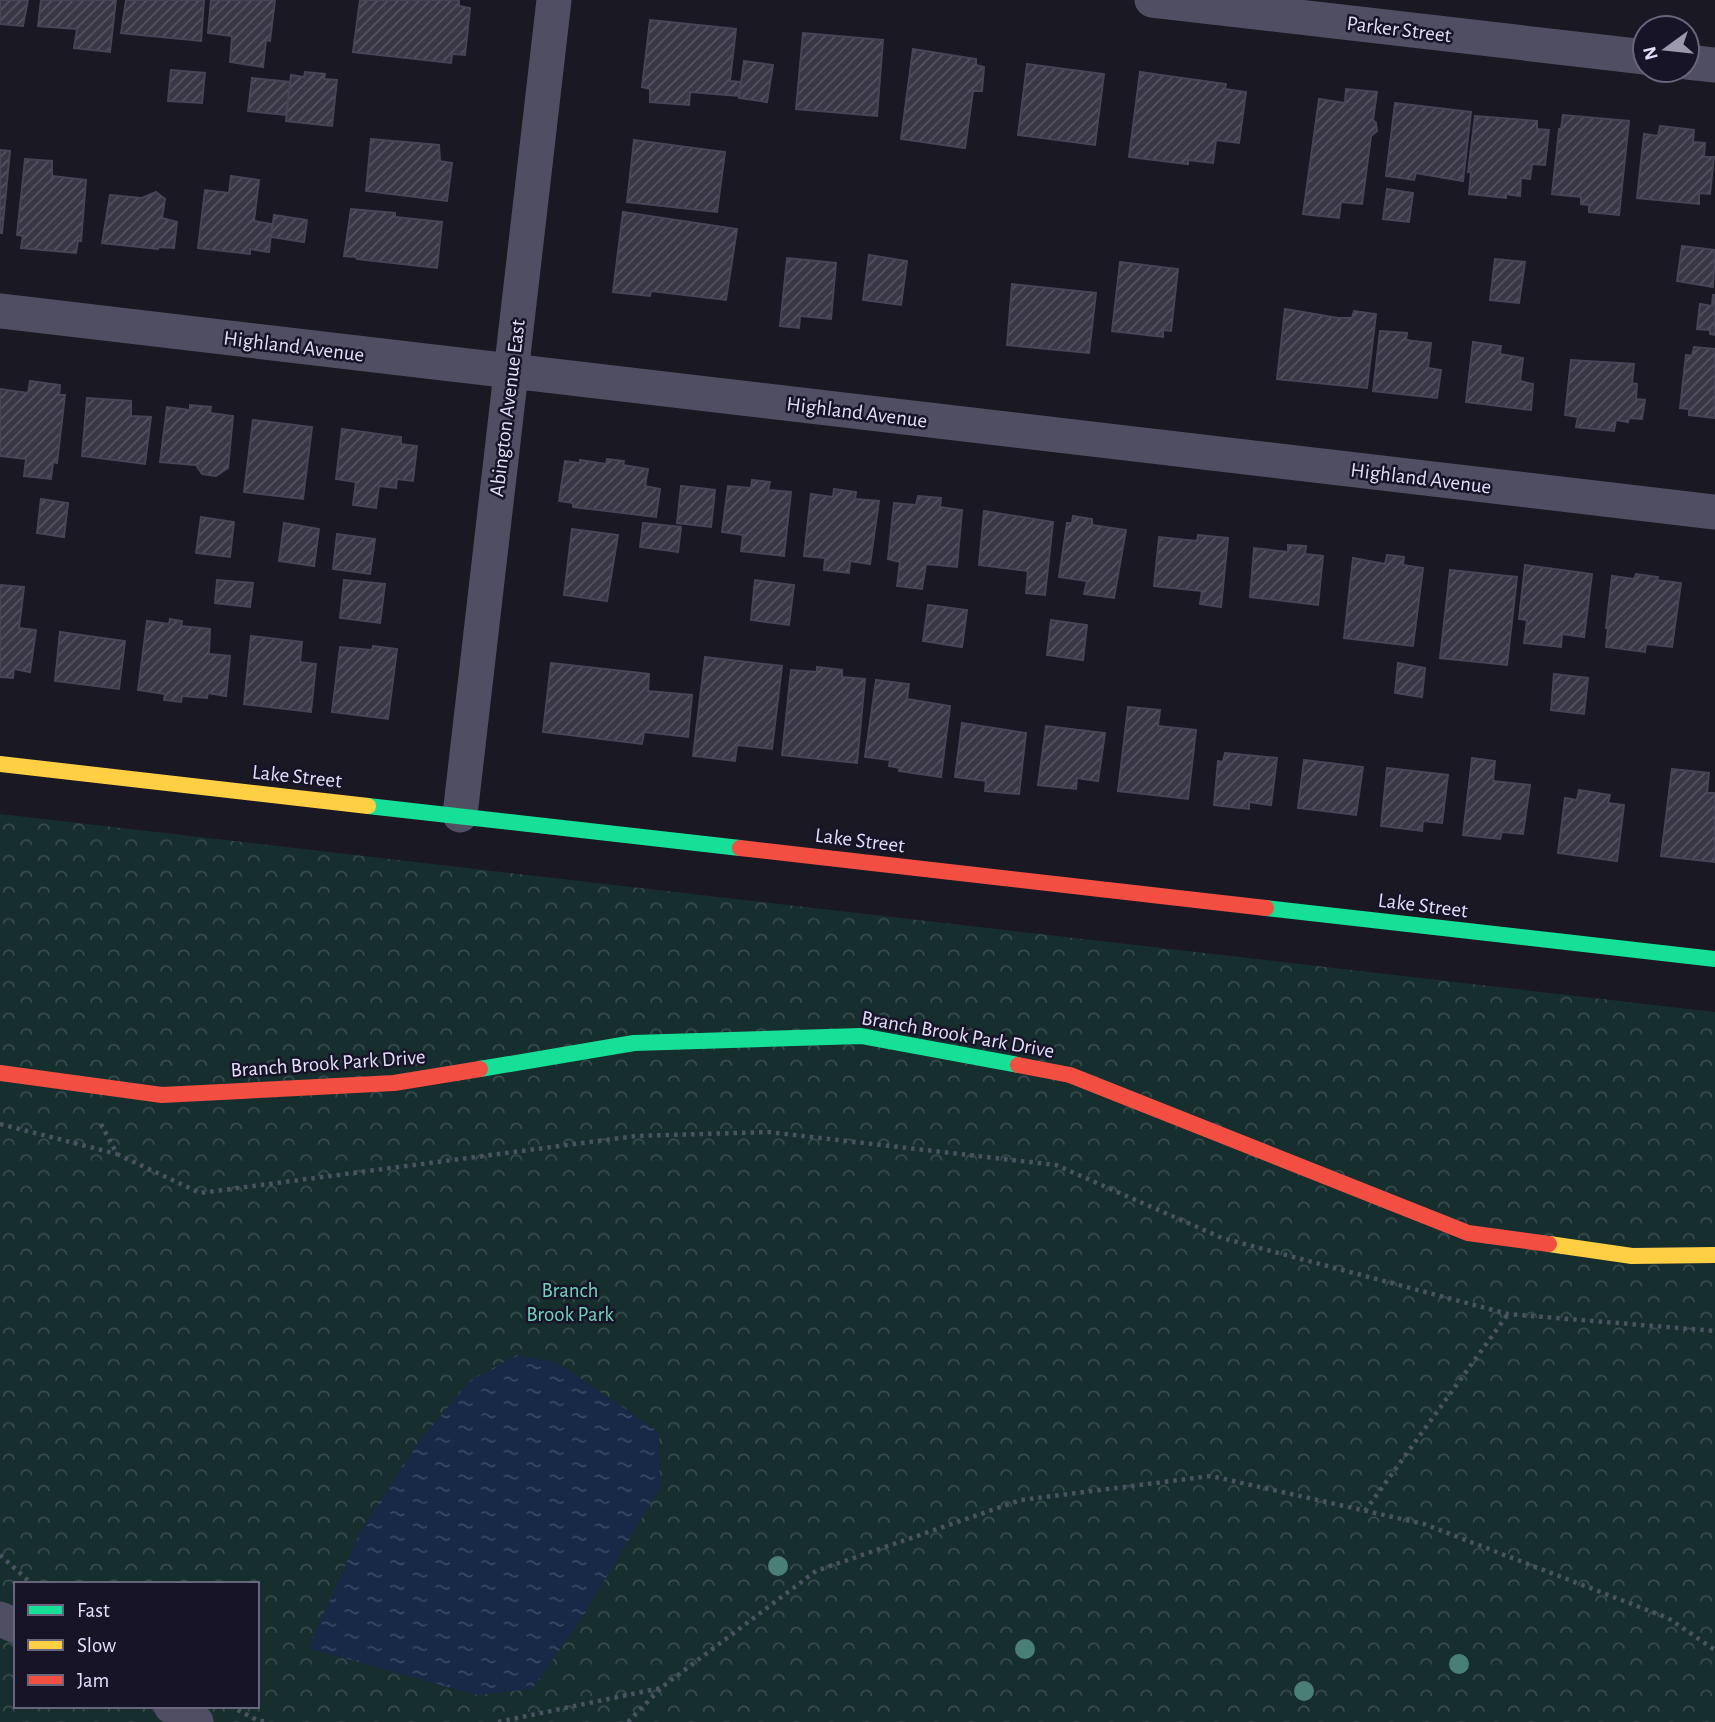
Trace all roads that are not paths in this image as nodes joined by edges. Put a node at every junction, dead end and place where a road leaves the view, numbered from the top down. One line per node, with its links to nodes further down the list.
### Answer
1 (554, 0): 5 (street, Abington Avenue East)
2 (1152, 0): 3 (street, Parker Street)
3 (1631, 55)
4 (0, 311): 5 (street, Highland Avenue)
5 (511, 372): 6 (street, Highland Avenue); 8 (street, Abington Avenue East)
6 (1715, 512)
7 (0, 764): 8 (street, Lake Street)
8 (460, 816): 9 (street, Lake Street)
9 (1715, 959)
10 (0, 1073): 11 (street, Branch Brook Park Drive)
11 (1715, 1255)
12 (174, 1708): 13 (street)
13 (196, 1722)

